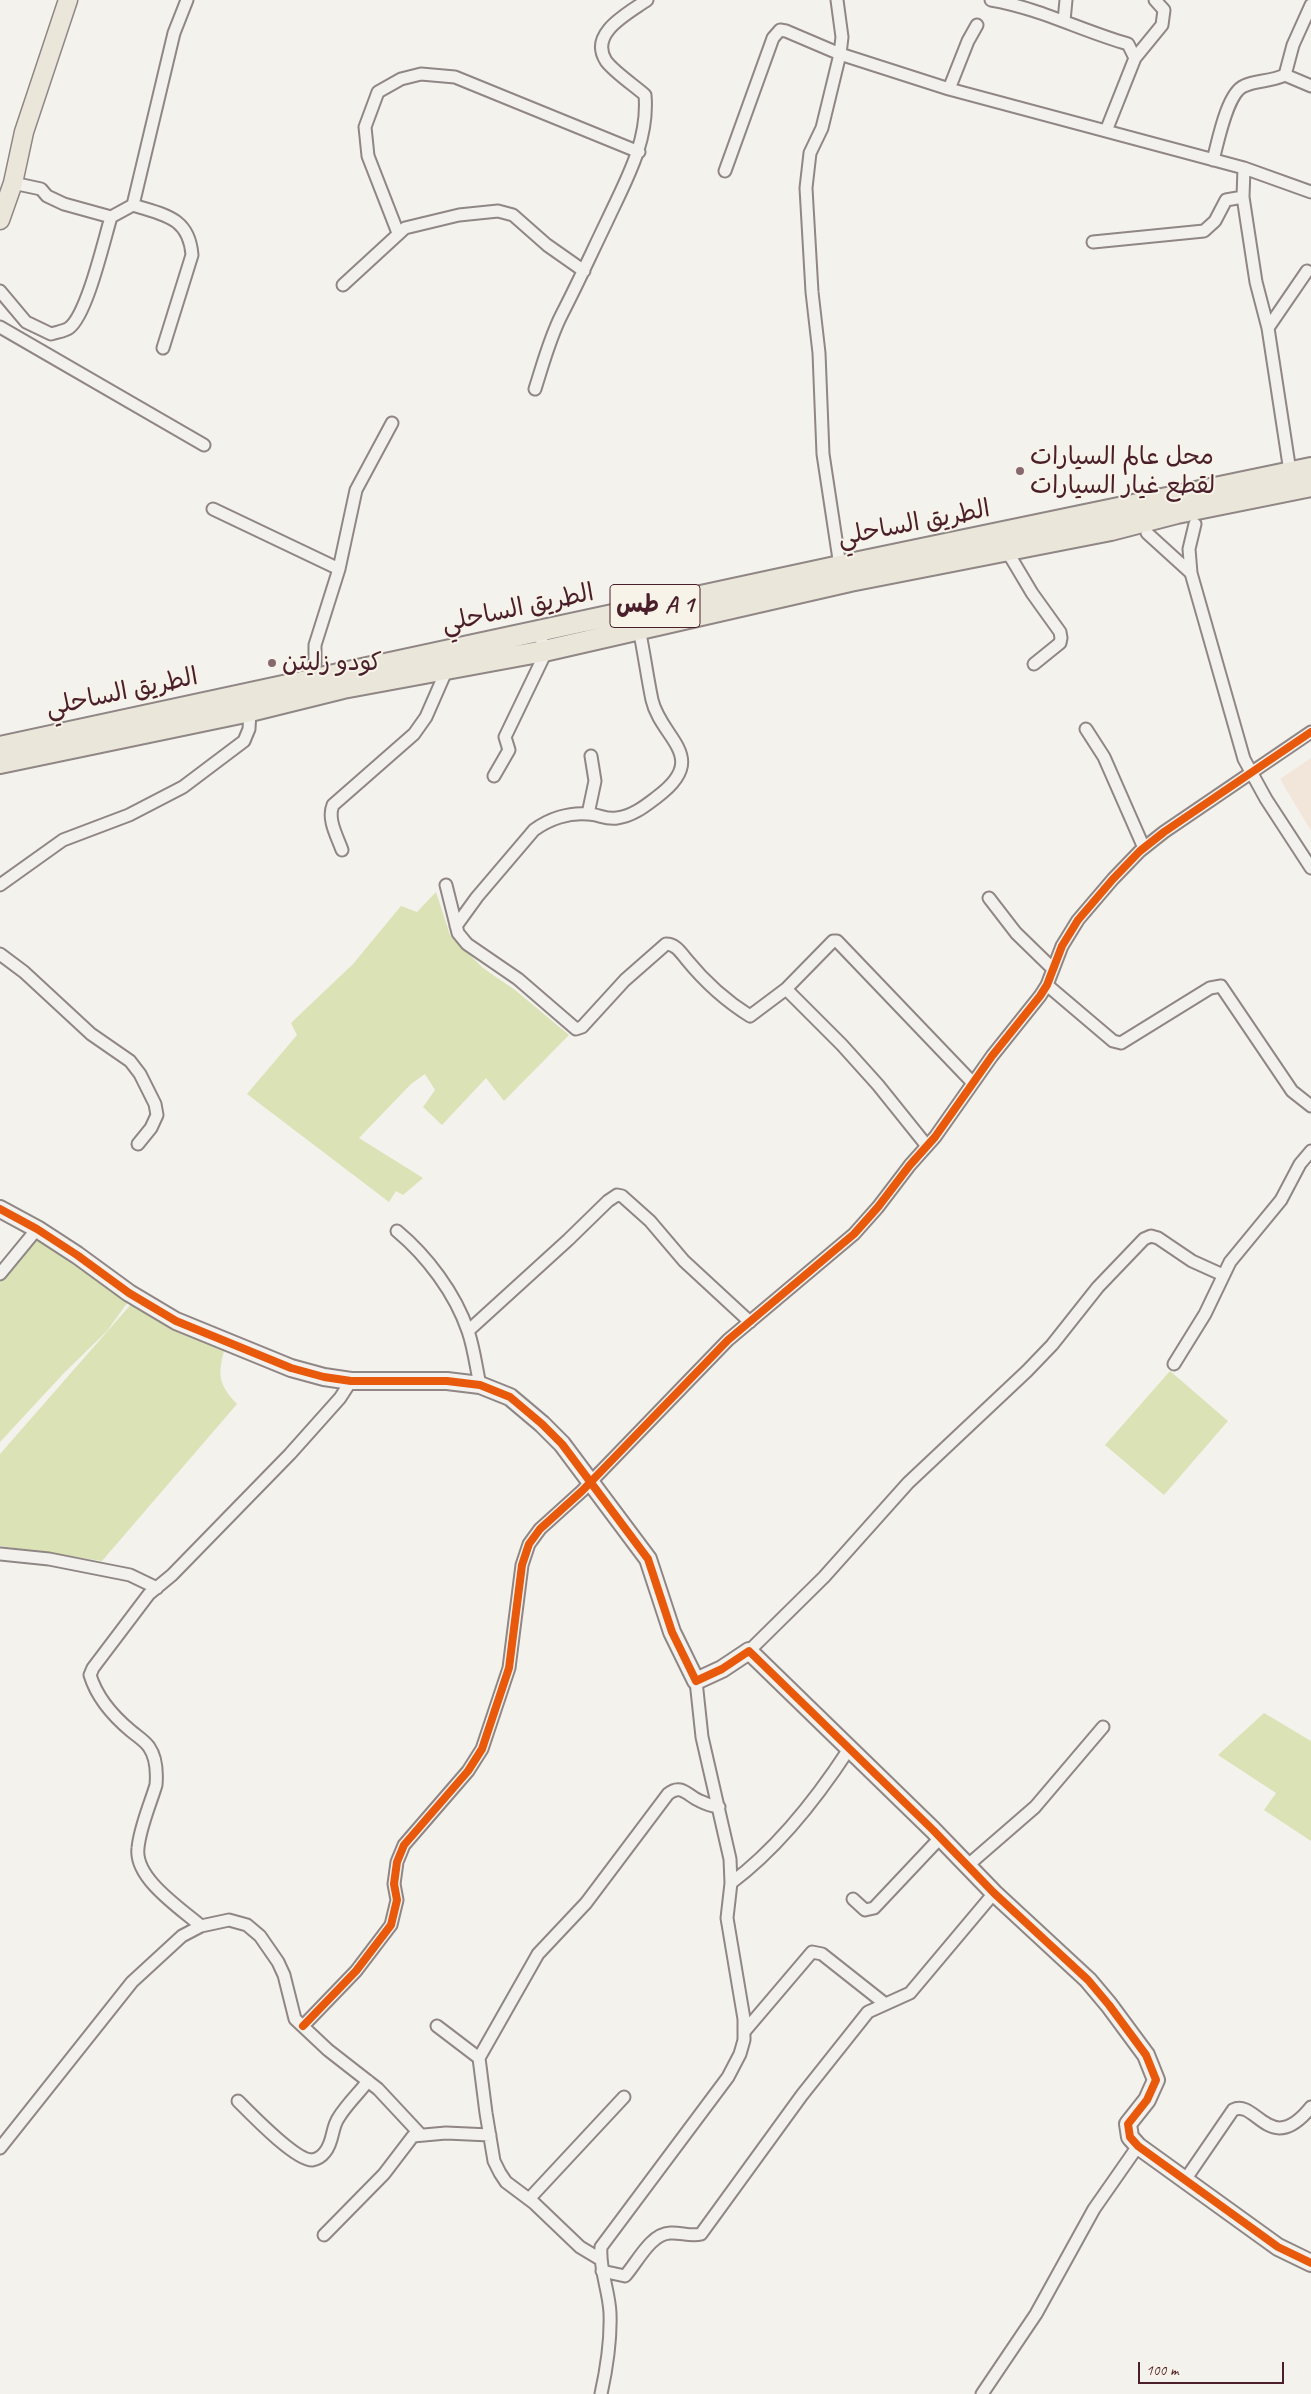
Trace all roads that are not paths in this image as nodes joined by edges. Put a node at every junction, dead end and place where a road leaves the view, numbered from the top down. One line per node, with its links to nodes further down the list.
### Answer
1 (68, 0): 21 (main road)
2 (188, 0): 24 (street)
3 (647, 0): 17 (street)
4 (837, 0): 11 (street)
5 (991, 0): 9 (street)
6 (1066, 0): 9 (street)
7 (1155, 0): 12 (street)
8 (1311, 5): 13 (street)
9 (1064, 21): 12 (street)
10 (977, 25): 15 (street)
11 (840, 54): 15 (street); 20 (street); 50 (street)
12 (1135, 58): 16 (street)
13 (1284, 74): 14 (street); 18 (street)
14 (1311, 86)
15 (949, 89): 16 (street)
16 (1106, 131): 18 (street)
17 (639, 152): 27 (street); 30 (street)
18 (1213, 160): 19 (street)
19 (1244, 168): 22 (street); 23 (street)
20 (725, 171)
21 (13, 183): 25 (street); 26 (main road)
22 (1311, 192)
23 (1243, 197): 28 (street); 34 (street)
24 (133, 205): 25 (street); 35 (street)
25 (111, 217): 32 (street)
26 (0, 220)
27 (398, 233): 30 (street); 31 (street)
28 (1093, 242)
29 (1307, 271): 34 (street)
30 (584, 272): 36 (street)
31 (343, 285)
32 (0, 291)
33 (0, 326): 38 (street)
34 (1268, 328): 40 (street)
35 (163, 348)
36 (535, 389)
37 (392, 423): 51 (street)
38 (204, 446)
39 (1311, 459): 40 (highway)
40 (1289, 465): 42 (highway)
41 (1311, 468): 42 (highway, الطريق الساحلي / طس A 1)
42 (1266, 477): 50 (highway, الطريق الساحلي / طس A 1)
43 (1311, 486): 47 (highway, الطريق الساحلي / طس A 1)
44 (1311, 501): 46 (highway)
45 (213, 509): 51 (street)
46 (1195, 524): 48 (highway); 52 (street)
47 (1110, 530): 48 (highway); 49 (highway, الطريق الساحلي / طس A 1)
48 (1147, 532): 52 (street)
49 (1007, 551): 53 (highway, الطريق الساحلي / طس A 1); 55 (street)
50 (840, 566): 54 (highway, الطريق الساحلي / طس A 1)
51 (339, 569): 58 (street)
52 (1191, 573): 65 (street)
53 (639, 629): 54 (highway, الطريق الساحلي / طس A 1); 67 (street)
54 (543, 641): 56 (highway, الطريق الساحلي / طس A 1); 57 (highway, الطريق الساحلي / طس A 1); 66 (street)
55 (1034, 664)
56 (419, 665): 57 (highway, الطريق الساحلي / طس A 1); 58 (highway, الطريق الساحلي / طس A 1); 59 (highway, الطريق الساحلي / طس A 1)
57 (447, 669): 69 (street)
58 (315, 678): 62 (highway, الطريق الساحلي / طس A 1)
59 (250, 711): 64 (highway, الطريق الساحلي / طس A 1); 71 (street)
60 (1086, 729): 68 (street)
61 (1311, 732): 65 (street)
62 (0, 746)
63 (590, 756): 67 (street)
64 (0, 763)
65 (1250, 772): 68 (street); 70 (street)
66 (494, 776)
67 (588, 814): 74 (street)
68 (1144, 848): 76 (street)
69 (342, 850)
70 (1311, 868)
71 (0, 885)
72 (446, 885): 74 (street)
73 (989, 898): 76 (street)
74 (456, 926): 78 (street)
75 (0, 954): 81 (street)
76 (1053, 969): 77 (street)
77 (1047, 985): 79 (street); 80 (street)
78 (786, 989): 79 (street); 82 (street)
79 (972, 1082): 82 (street)
80 (1311, 1106)
81 (138, 1144)
82 (927, 1146): 89 (street)
83 (1311, 1151): 88 (street)
84 (0, 1209): 85 (street)
85 (37, 1229): 87 (street); 92 (street)
86 (396, 1231): 90 (street)
87 (0, 1274)
88 (1223, 1275): 91 (street); 97 (street)
89 (750, 1322): 90 (street); 94 (street)
90 (468, 1331): 93 (street)
91 (1174, 1364)
92 (351, 1381): 93 (street); 96 (street)
93 (480, 1384): 94 (street)
94 (590, 1482): 98 (street); 109 (street)
95 (0, 1554): 96 (street)
96 (156, 1588): 107 (street)
97 (749, 1651): 98 (street); 100 (street)
98 (696, 1681): 101 (street)
99 (1103, 1727): 103 (street)
100 (850, 1749): 102 (street); 104 (street)
101 (719, 1807): 104 (street); 112 (street)
102 (940, 1838): 103 (street); 106 (street)
103 (967, 1866): 105 (street)
104 (731, 1883): 111 (street)
105 (994, 1893): 108 (street); 119 (street)
106 (853, 1899)
107 (200, 1926): 109 (street); 120 (street)
108 (884, 2003): 111 (street); 126 (street)
109 (303, 2026): 113 (street)
110 (437, 2026): 112 (street)
111 (744, 2032): 124 (street)
112 (479, 2058): 118 (street)
113 (368, 2081): 115 (street); 117 (street)
114 (624, 2098): 122 (street)
115 (238, 2101)
116 (1311, 2107): 121 (street)
117 (420, 2134): 118 (street); 123 (street)
118 (490, 2136): 122 (street)
119 (1138, 2146): 121 (street); 128 (street)
120 (0, 2148)
121 (1185, 2180): 125 (street)
122 (529, 2200): 124 (street)
123 (324, 2235)
124 (600, 2259): 126 (street)
125 (1311, 2263)
126 (602, 2271): 127 (street)
127 (601, 2394)
128 (982, 2394)

